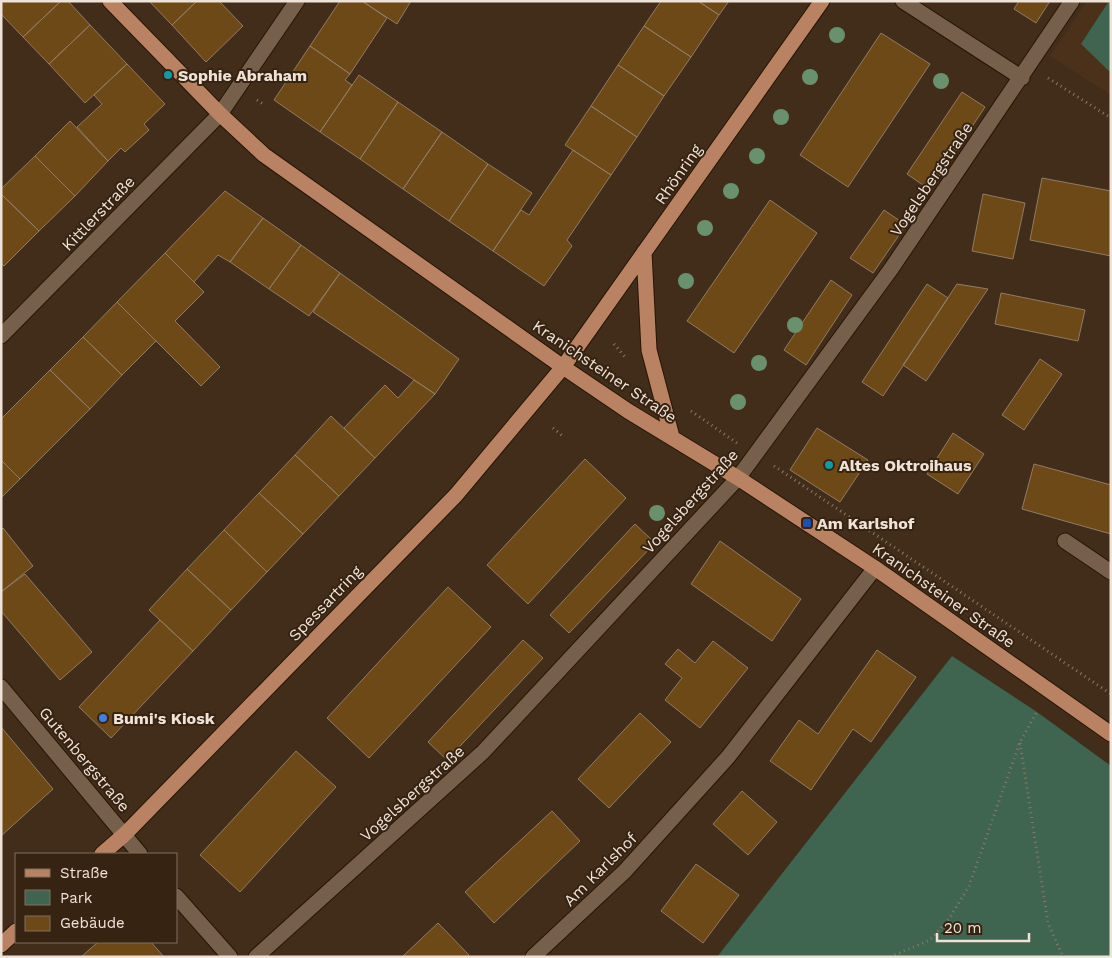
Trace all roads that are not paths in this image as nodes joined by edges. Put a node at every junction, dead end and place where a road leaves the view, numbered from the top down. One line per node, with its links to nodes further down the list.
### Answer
1 (110, 1): 7 (main road, Kranichsteiner Straße)
2 (297, 1): 7 (street, Kittlerstraße)
3 (822, 1): 8 (main road, Rhönring)
4 (904, 1): 6 (street)
5 (1072, 1): 6 (street, Vogelsbergstraße)
6 (1026, 72): 12 (street, Vogelsbergstraße)
7 (220, 114): 9 (street, Kittlerstraße); 10 (main road, Kranichsteiner Straße)
8 (644, 252): 10 (main road, Rhönring); 11 (main road)
9 (1, 336)
10 (563, 367): 11 (main road, Kranichsteiner Straße); 18 (main road, Spessartring)
11 (672, 437): 12 (main road, Kranichsteiner Straße)
12 (738, 478): 14 (main road, Kranichsteiner Straße); 25 (street, Vogelsbergstraße)
13 (1065, 541): 15 (street)
14 (875, 568): 17 (main road, Kranichsteiner Straße); 26 (street, Am Karlshof)
15 (1111, 572)
16 (1, 687): 18 (street, Gutenbergstraße)
17 (1111, 734)
18 (124, 834): 19 (main road, Spessartring); 20 (street, Gutenbergstraße)
19 (103, 853)
20 (139, 853)
21 (178, 898): 24 (street)
22 (15, 932): 23 (main road)
23 (1, 945)
24 (230, 957)
25 (256, 957)
26 (533, 957)

